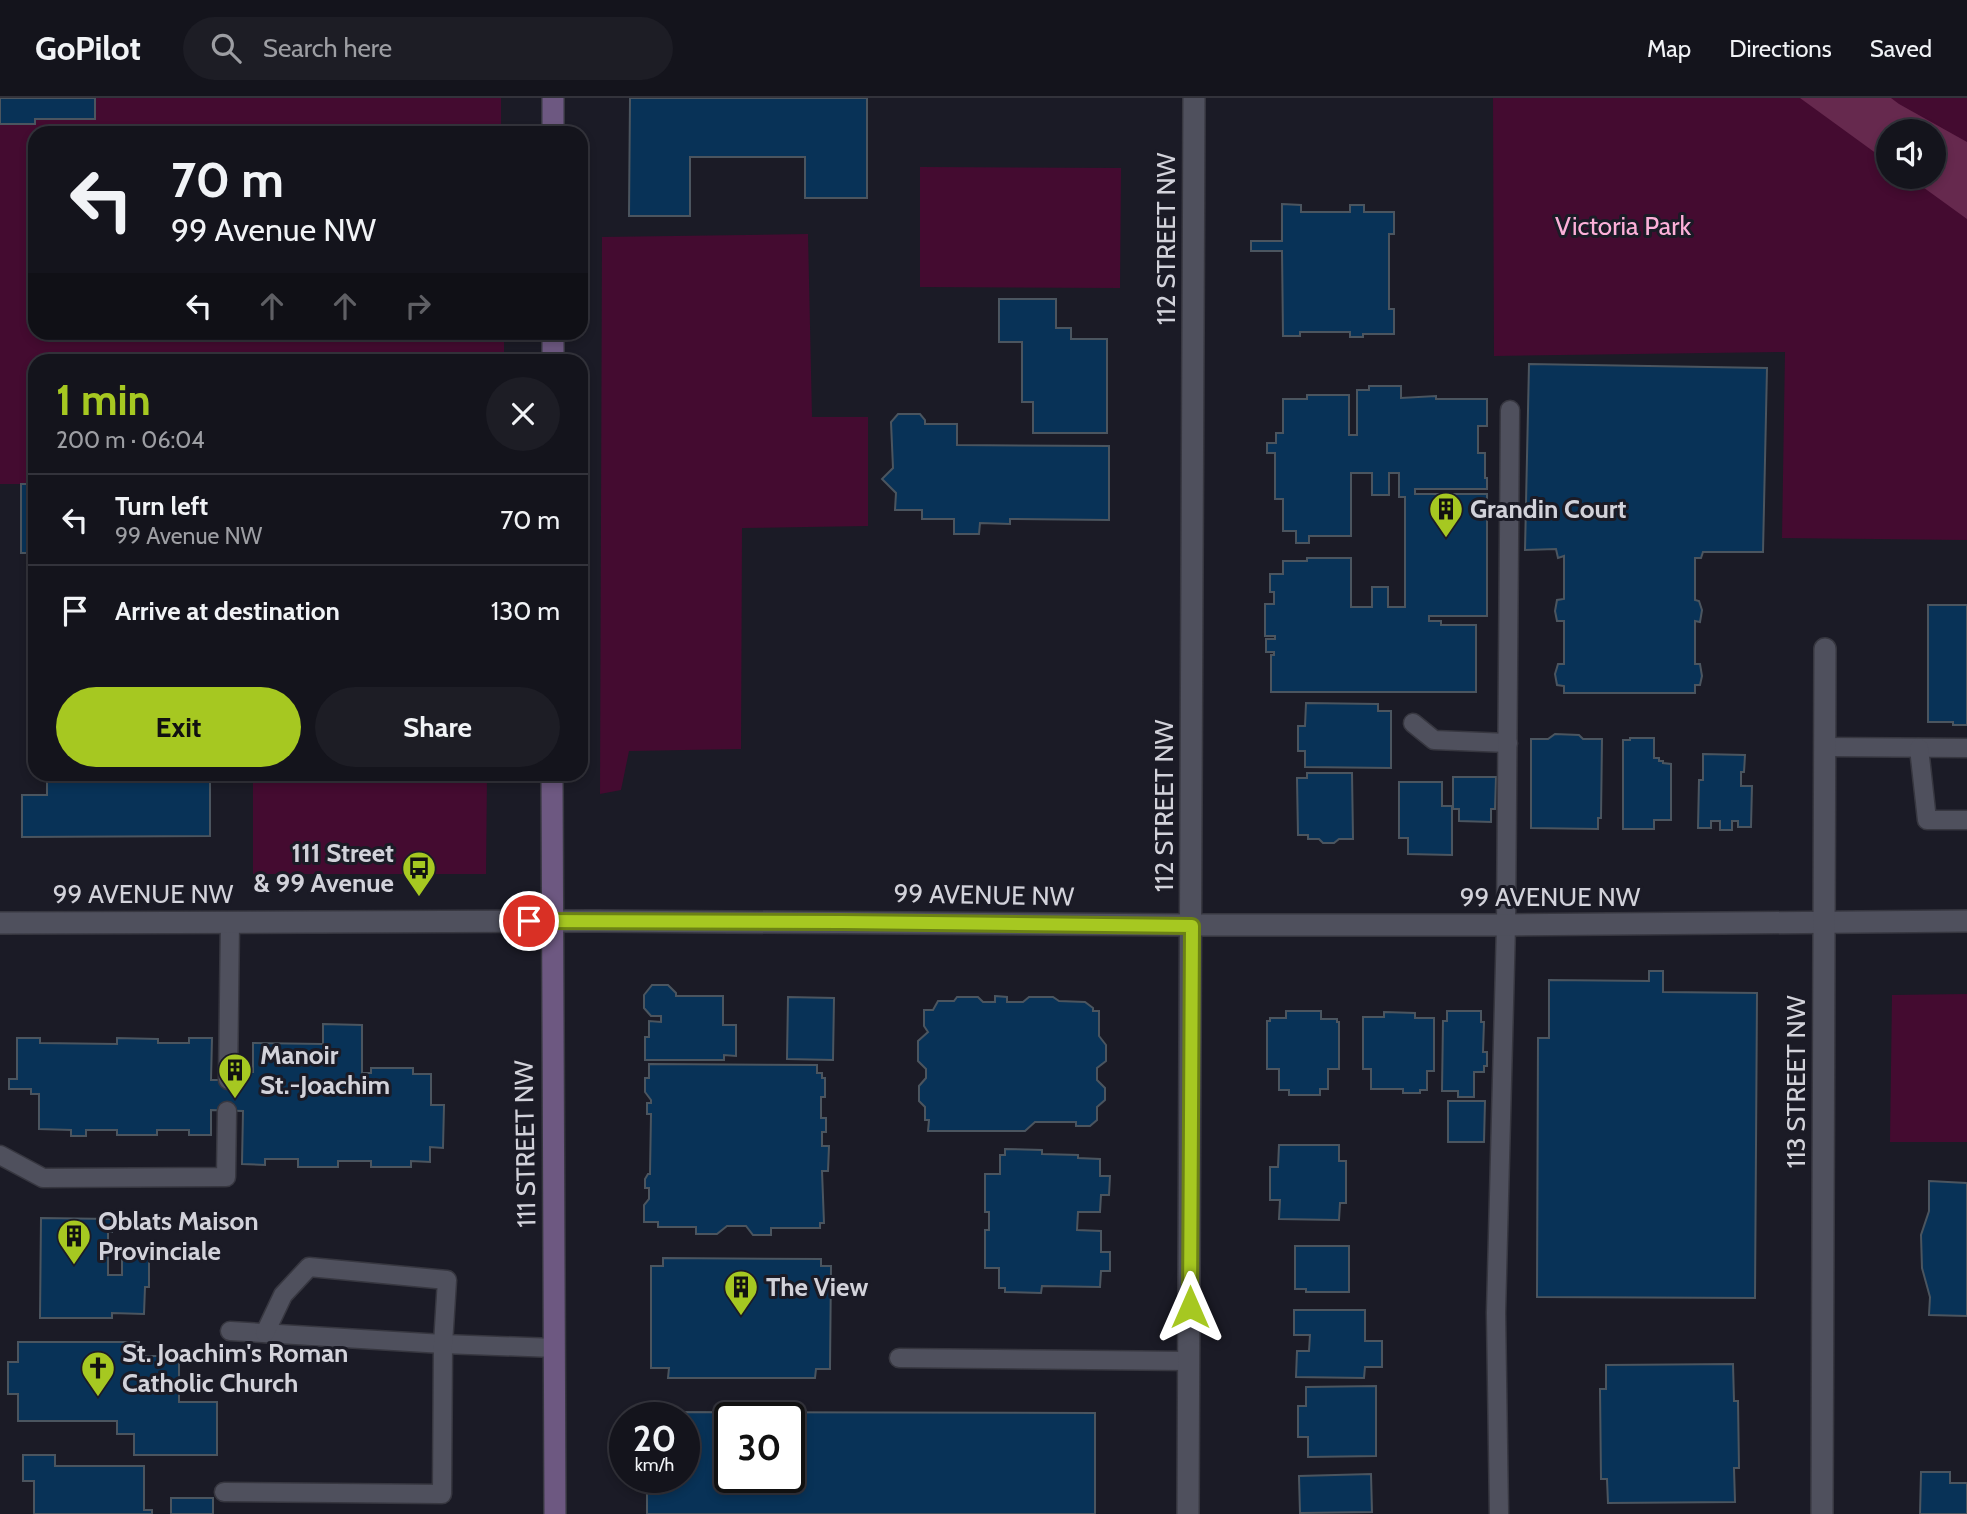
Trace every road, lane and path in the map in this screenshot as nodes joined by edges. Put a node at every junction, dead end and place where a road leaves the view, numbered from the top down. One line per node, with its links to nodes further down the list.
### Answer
1 (554, 98): 3 (street)
2 (1194, 98): 18 (street, 112 STREET NW)
3 (553, 126)
4 (1510, 410): 7 (lane)
5 (1825, 649): 8 (street, 113 STREET NW)
6 (1413, 723): 7 (lane)
7 (1508, 743): 19 (lane)
8 (1825, 747): 9 (lane); 17 (street, 113 STREET NW)
9 (1919, 748): 10 (lane); 12 (lane)
10 (1967, 748)
11 (552, 781): 14 (street, 111 STREET NW)
12 (1967, 820)
13 (1967, 920): 17 (street, 99 AVENUE NW)
14 (551, 921): 16 (street, 99 AVENUE NW); 18 (street, 99 AVENUE NW); 26 (street, 111 STREET NW)
15 (0, 922): 16 (street, 99 AVENUE NW)
16 (230, 922): 20 (lane)
17 (1825, 923): 19 (street, 99 AVENUE NW); 33 (street, 113 STREET NW)
18 (1192, 926): 19 (street, 99 AVENUE NW); 28 (street, 112 STREET NW)
19 (1506, 926): 32 (lane)
20 (228, 1080)
21 (227, 1111): 22 (lane)
22 (0, 1155)
23 (230, 1331): 24 (lane)
24 (265, 1334): 25 (lane); 25 (lane)
25 (443, 1344): 26 (lane); 29 (lane)
26 (555, 1348): 30 (street, 111 STREET NW)
27 (899, 1358): 28 (lane)
28 (1189, 1361): 31 (street, 112 STREET NW)
29 (225, 1492)
30 (555, 1514)
31 (1188, 1514)
32 (1499, 1514)
33 (1822, 1514)

